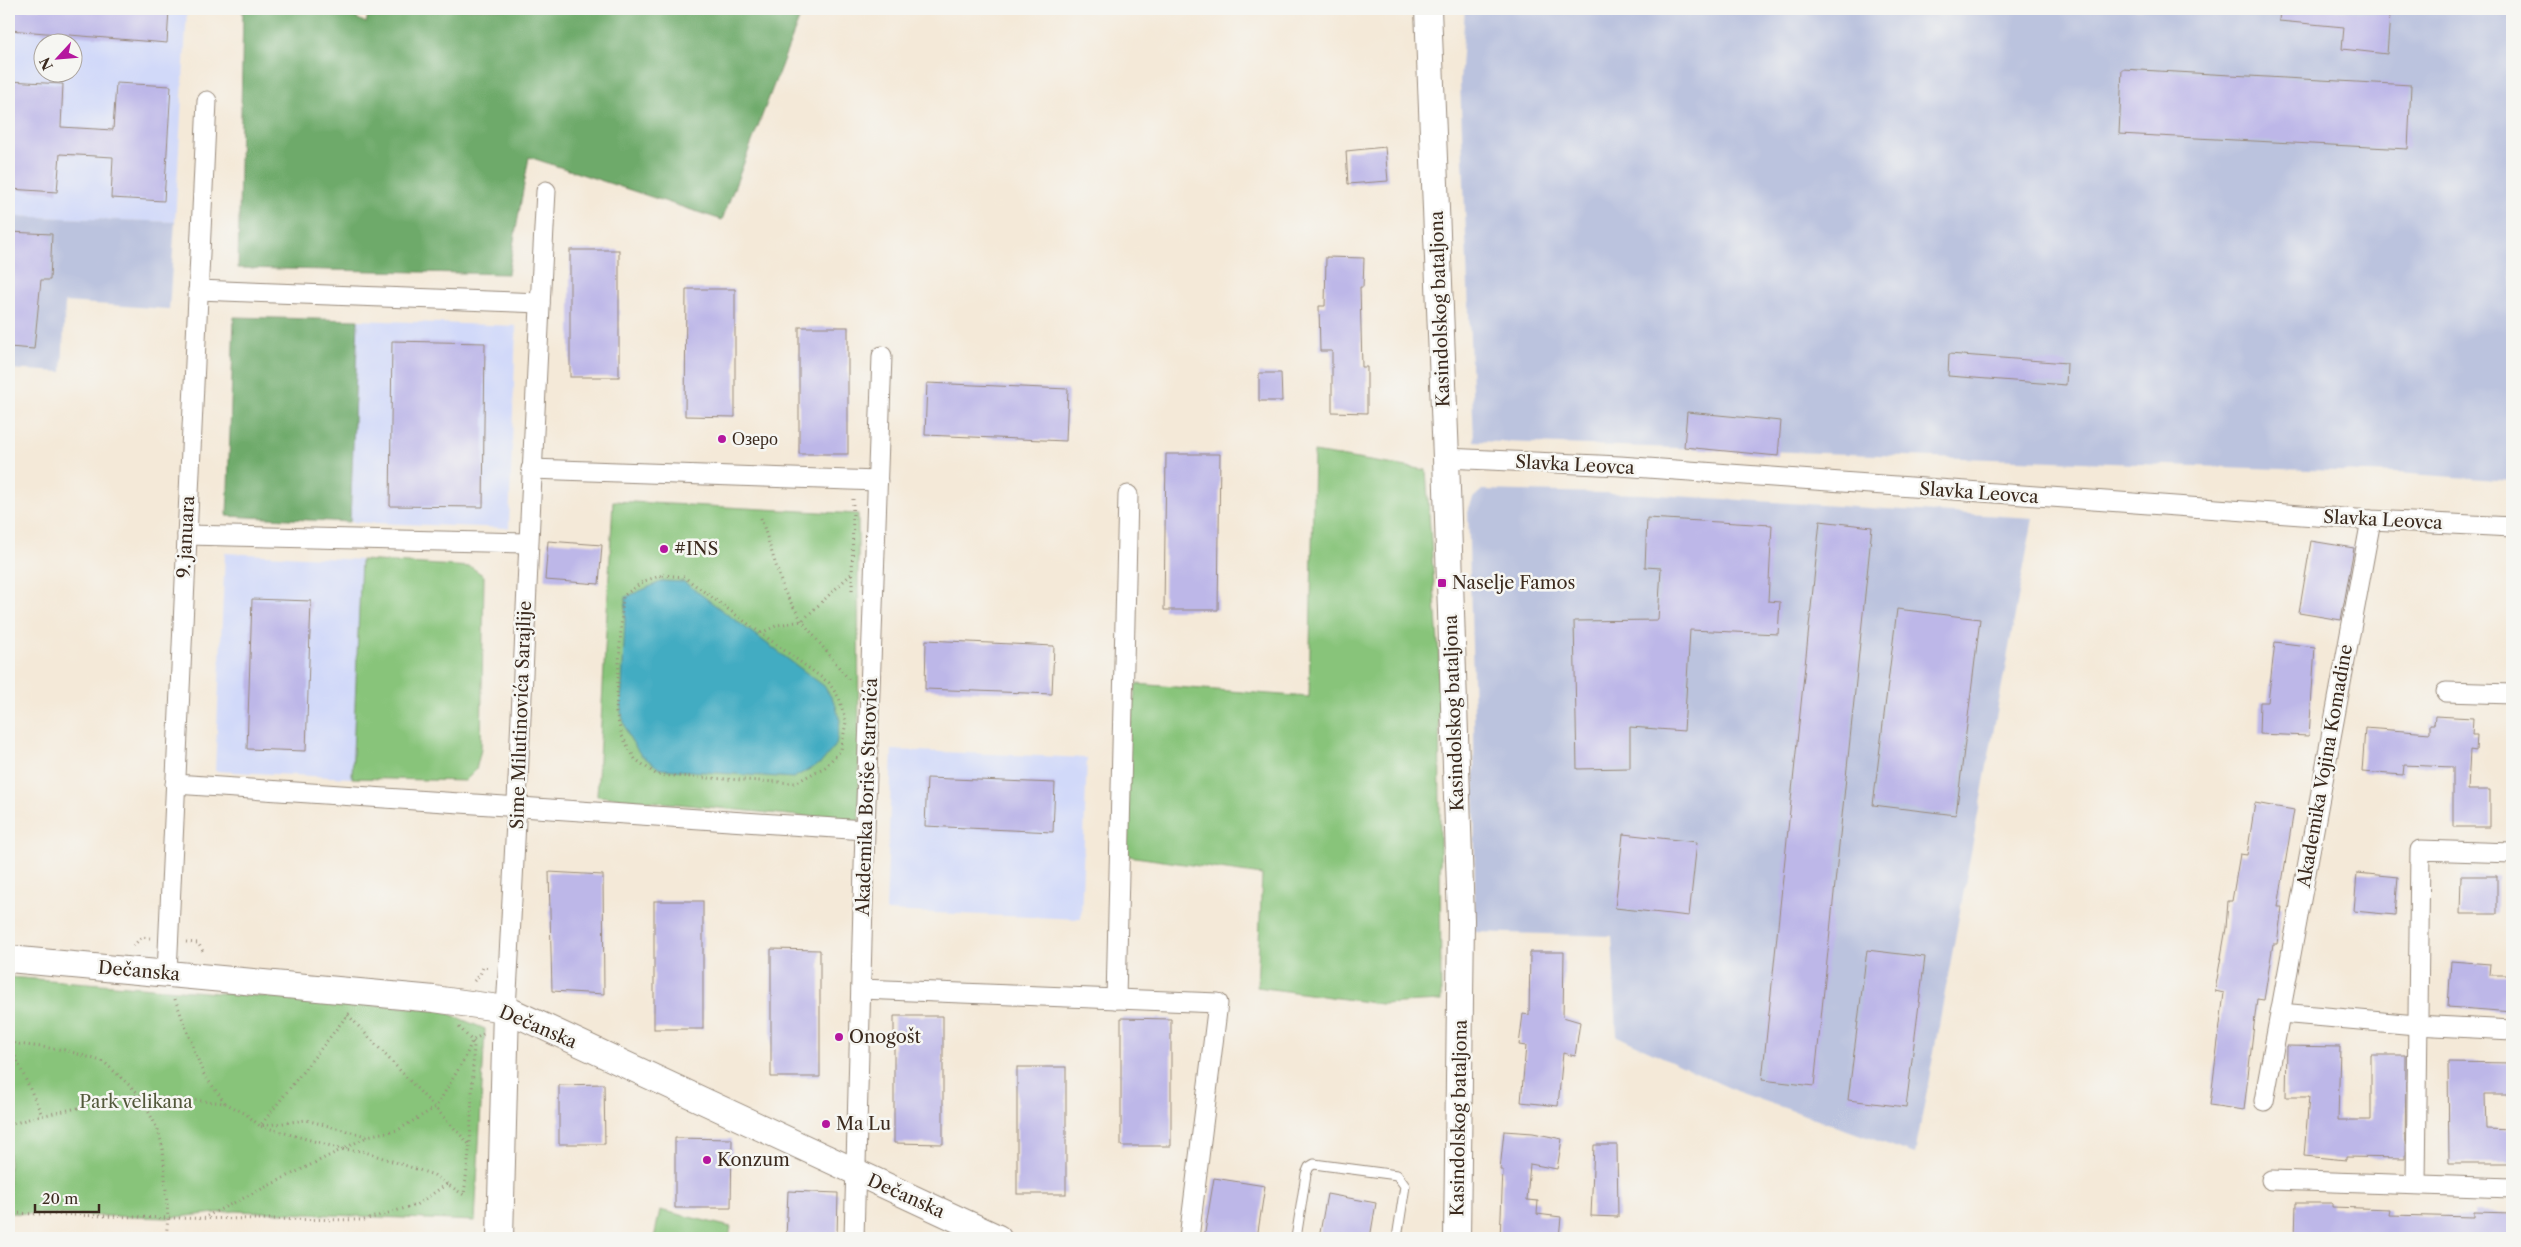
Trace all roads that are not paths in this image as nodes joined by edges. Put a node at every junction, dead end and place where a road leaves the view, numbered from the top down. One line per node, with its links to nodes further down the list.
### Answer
1 (1428, 9): 7 (street, Kasindolskog bataljona)
2 (207, 101): 4 (street, 9. januara)
3 (546, 191): 5 (street, Sime Milutinovića Sarajlije)
4 (198, 290): 5 (street); 13 (street, 9. januara)
5 (540, 303): 8 (street, Sime Milutinovića Sarajlije)
6 (882, 356): 9 (street, Akademika Boriše Starovića)
7 (1446, 458): 11 (street, Slavka Leovca); 40 (street, Kasindolskog bataljona)
8 (530, 469): 9 (street); 14 (street, Sime Milutinovića Sarajlije)
9 (878, 481): 19 (street, Akademika Boriše Starovića)
10 (1128, 495): 24 (street)
11 (2371, 520): 12 (street, Slavka Leovca); 26 (street, Akademika Vojina Komadine)
12 (2512, 527)
13 (187, 535): 14 (street); 17 (street, 9. januara)
14 (528, 542): 18 (street, Sime Milutinovića Sarajlije)
15 (2446, 692): 16 (street)
16 (2512, 694)
17 (175, 784): 18 (street); 22 (street, 9. januara)
18 (517, 808): 19 (street); 25 (street, Sime Milutinovića Sarajlije)
19 (865, 830): 23 (street, Akademika Boriše Starovića)
20 (2512, 854): 27 (street)
21 (9, 959): 22 (street, Dečanska)
22 (166, 985): 25 (street, Dečanska)
23 (861, 989): 24 (street); 30 (street, Akademika Boriše Starovića)
24 (1116, 999): 37 (street)
25 (506, 1009): 30 (street, Dečanska); 34 (street, Sime Milutinovića Sarajlije)
26 (2280, 1013): 27 (street); 29 (street, Akademika Vojina Komadine)
27 (2416, 1025): 28 (street); 32 (street)
28 (2512, 1030)
29 (2264, 1101)
30 (856, 1174): 35 (street, Akademika Boriše Starovića); 36 (street, Dečanska)
31 (2271, 1180): 32 (street)
32 (2416, 1184): 33 (street)
33 (2512, 1188)
34 (500, 1238)
35 (854, 1238)
36 (998, 1238)
37 (1188, 1238)
38 (1296, 1238): 39 (lane)
39 (1397, 1238)
40 (1457, 1238)

